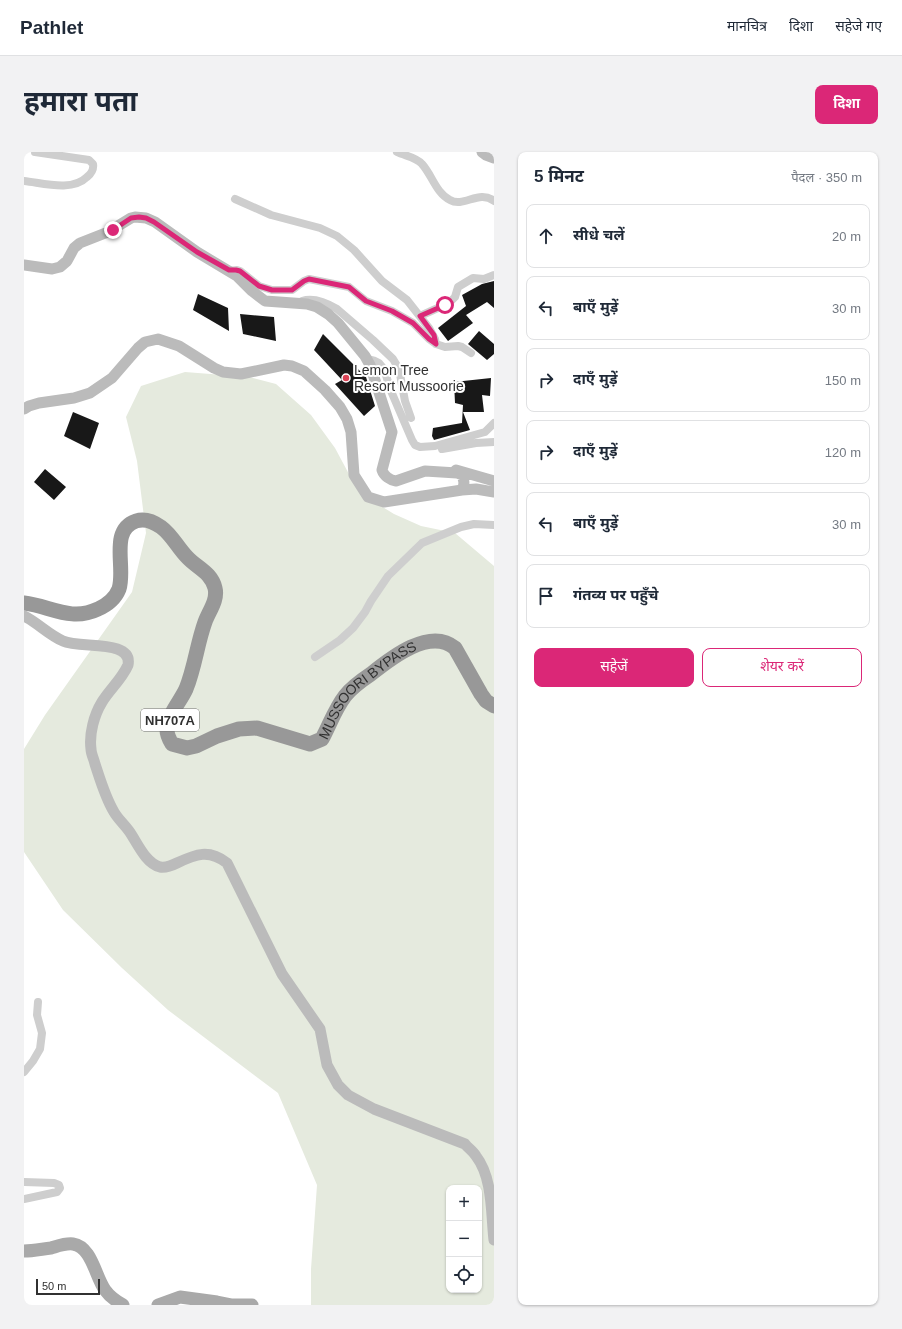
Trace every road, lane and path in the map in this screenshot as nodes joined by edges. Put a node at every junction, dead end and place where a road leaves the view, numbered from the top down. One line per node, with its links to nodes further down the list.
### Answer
1 (35, 152): 5 (street)
2 (397, 152): 7 (street)
3 (482, 152): 4 (street)
4 (494, 157)
5 (24, 181)
6 (235, 199): 12 (street)
7 (494, 202)
8 (24, 265): 9 (street)
9 (229, 270): 11 (street); 13 (street)
10 (494, 275): 12 (street)
11 (296, 303): 15 (street); 17 (street)
12 (420, 316): 13 (street)
13 (436, 344): 14 (street)
14 (471, 353)
15 (367, 359): 20 (street); 21 (street)
16 (24, 409): 23 (street)
17 (411, 418)
18 (494, 423): 20 (street)
19 (494, 442): 20 (street)
20 (420, 447)
21 (443, 472): 22 (street); 23 (street)
22 (494, 481)
23 (462, 490): 24 (street)
24 (494, 492)
25 (494, 525): 28 (street)
26 (24, 603): 29 (highway, MUSSOORI BYPASS / NH707A)
27 (24, 616): 34 (street)
28 (315, 657)
29 (494, 706)
30 (38, 1002): 31 (street)
31 (24, 1072)
32 (24, 1182): 33 (street)
33 (24, 1199)
34 (494, 1240)
35 (25, 1250): 36 (main road)
36 (124, 1305)
37 (158, 1305): 38 (main road)
38 (252, 1305)

